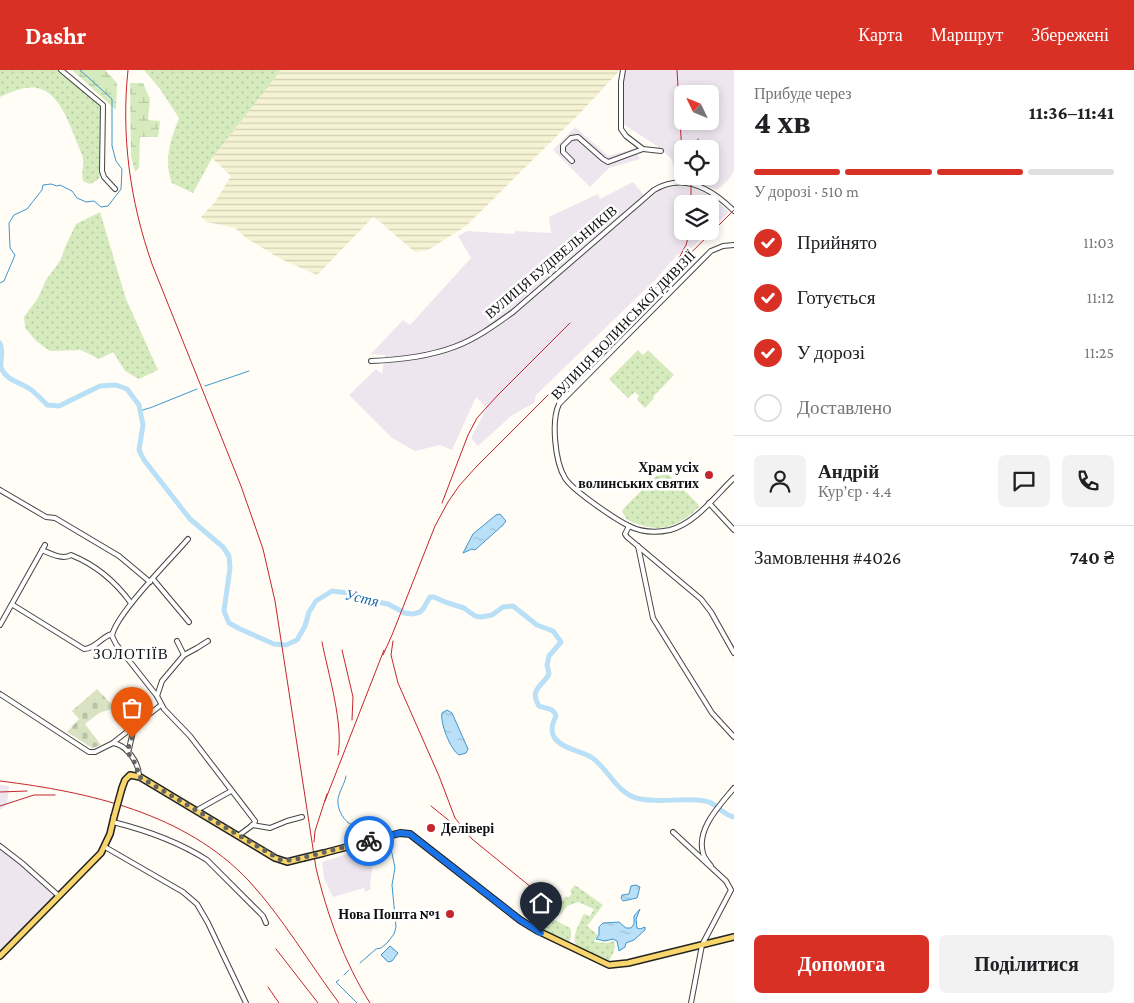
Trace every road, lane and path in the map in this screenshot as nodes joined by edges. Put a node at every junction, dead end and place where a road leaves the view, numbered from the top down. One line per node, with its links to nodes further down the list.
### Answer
1 (62, 70): 6 (street)
2 (623, 70): 3 (street)
3 (643, 150): 4 (street); 5 (street)
4 (661, 151)
5 (572, 161)
6 (115, 190)
7 (734, 211): 9 (street, ВУЛИЦЯ БУДІВЕЛЬНИКІВ)
8 (734, 245): 13 (street, ВУЛИЦЯ ВОЛИНСЬКОЇ ДИВІЗІЇ)
9 (370, 361)
10 (734, 478): 12 (street)
11 (0, 490): 19 (street)
12 (709, 503): 13 (street); 14 (street)
13 (629, 526): 17 (street)
14 (734, 530)
15 (188, 539): 19 (street)
16 (45, 545): 18 (street)
17 (638, 546): 27 (street); 33 (street)
18 (42, 550): 20 (street); 21 (street)
19 (152, 581): 20 (street); 22 (street)
20 (132, 603): 24 (street)
21 (13, 605): 23 (street); 24 (street)
22 (189, 622)
23 (0, 626)
24 (112, 634): 30 (street)
25 (177, 641): 28 (street)
26 (208, 641): 28 (street)
27 (734, 653)
28 (184, 655): 30 (street)
29 (0, 694): 34 (street)
30 (157, 696): 31 (street)
31 (161, 705): 32 (street); 38 (street)
32 (134, 728): 34 (street); 35 (street)
33 (734, 737)
34 (113, 743): 35 (street)
35 (127, 751): 36 (street)
36 (138, 776): 39 (main road); 41 (main road, bridge)
37 (734, 788): 47 (street)
38 (230, 791): 39 (street); 42 (street)
39 (198, 812): 44 (main road)
40 (302, 817): 42 (street)
41 (114, 820): 46 (main road); 50 (street)
42 (252, 826): 44 (street)
43 (673, 832): 47 (street)
44 (238, 836): 52 (main road, bridge)
45 (0, 846): 49 (street)
46 (105, 847): 49 (main road); 54 (street)
47 (714, 870): 48 (street)
48 (733, 889): 52 (street)
49 (59, 896): 53 (main road)
50 (266, 923)
51 (734, 937): 52 (main road)
52 (702, 945): 55 (street)
53 (0, 956)
54 (246, 1003)
55 (691, 1003)

